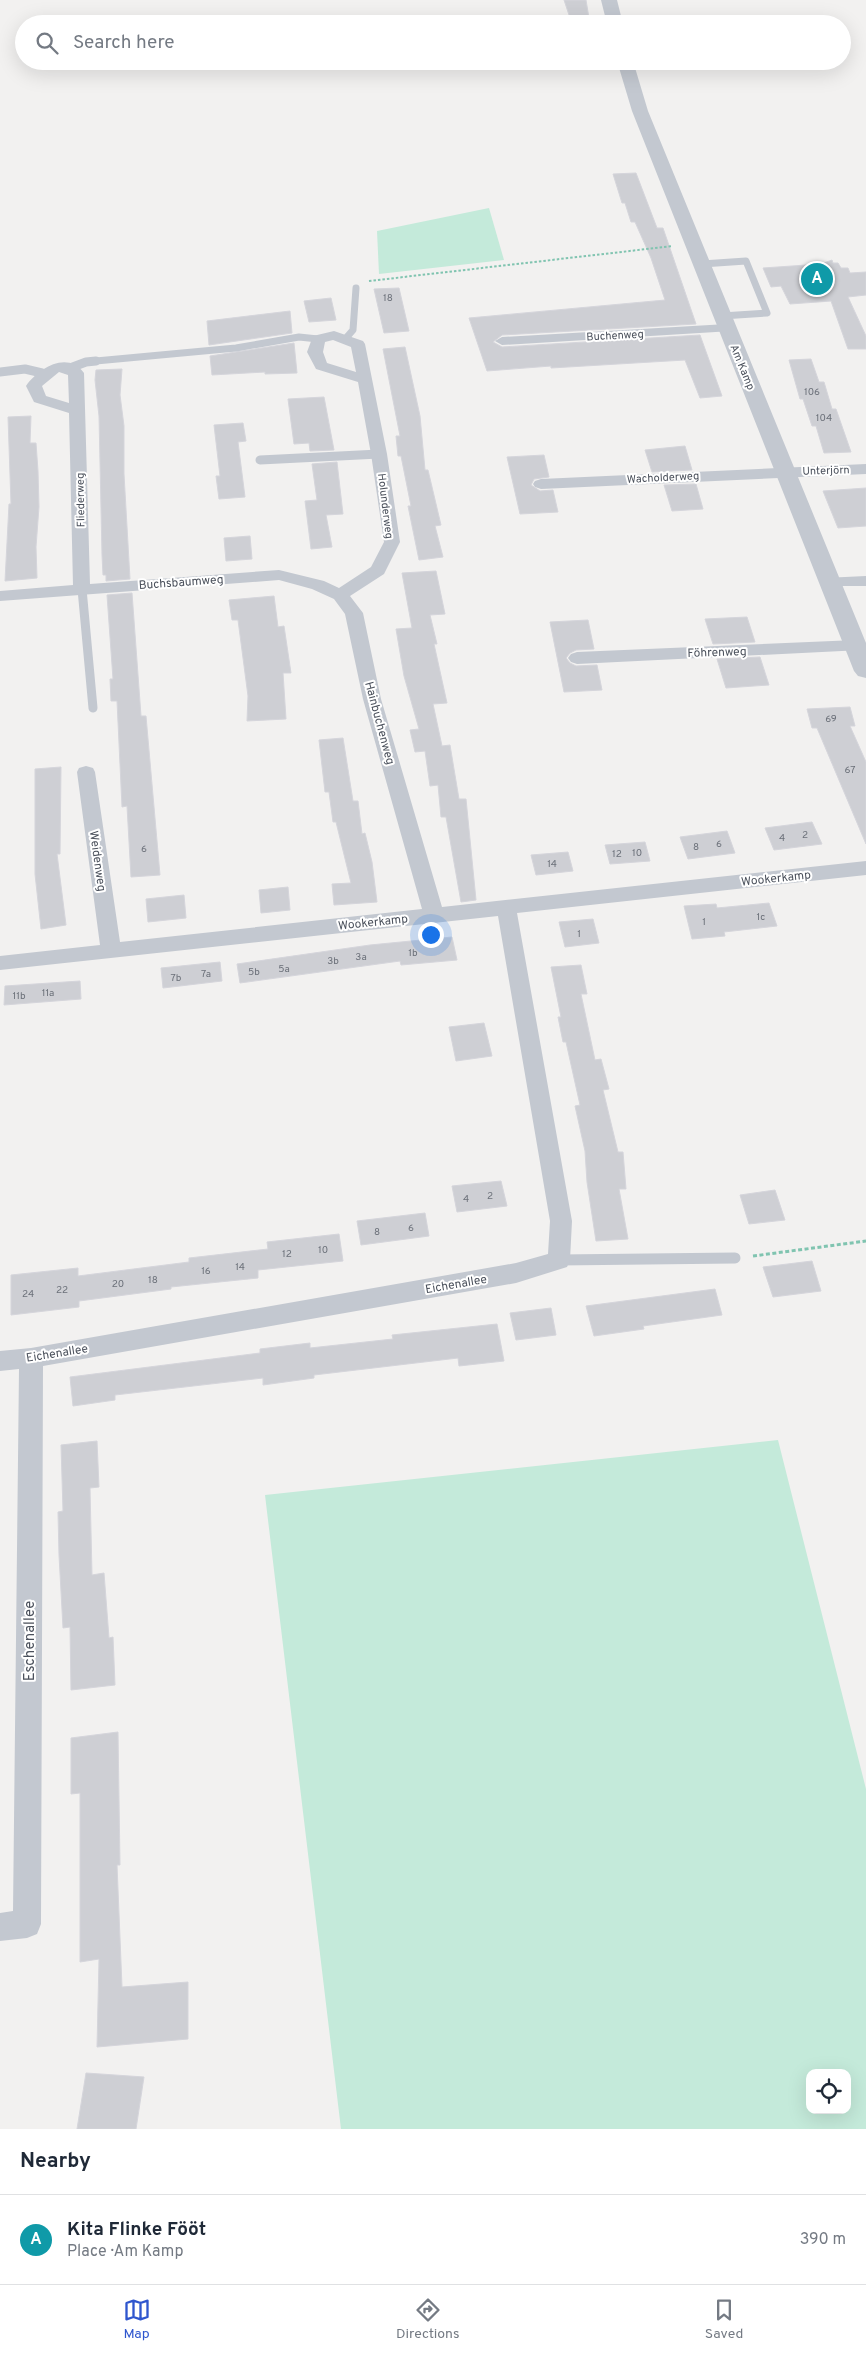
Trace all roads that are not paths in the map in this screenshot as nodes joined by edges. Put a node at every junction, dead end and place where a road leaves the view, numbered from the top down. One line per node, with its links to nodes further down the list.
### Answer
1 (609, 0): 2 (street)
2 (613, 15)
3 (628, 70): 4 (street, Am Kamp)
4 (702, 264): 6 (street, Am Kamp); 6 (lane)
5 (356, 288): 7 (lane)
6 (725, 322): 9 (street, Buchenweg); 18 (street, Am Kamp)
7 (346, 338): 8 (street); 13 (street, Holunderweg)
8 (318, 339): 10 (lane); 13 (street)
9 (502, 342)
10 (70, 368): 12 (street); 14 (street, Fliederweg)
11 (0, 372): 12 (lane)
12 (42, 373): 14 (street)
13 (363, 379): 15 (street, Holunderweg)
14 (78, 411): 22 (street, Fliederweg)
15 (379, 454): 16 (lane); 23 (street, Holunderweg)
16 (260, 460)
17 (866, 469): 18 (street, Unterjörn)
18 (785, 471): 19 (street, Wacholderweg); 21 (street, Am Kamp)
19 (541, 484)
20 (866, 581): 21 (street)
21 (830, 582): 25 (street, Am Kamp)
22 (82, 589): 23 (street, Buchsbaumweg); 24 (street, Buchsbaumweg); 28 (lane)
23 (340, 595): 32 (street, Hainbuchenweg)
24 (0, 596)
25 (856, 646): 26 (street, Föhrenweg); 27 (street, Am Kamp)
26 (577, 658)
27 (866, 671)
28 (94, 708)
29 (86, 772): 33 (street, Weidenweg)
30 (866, 868): 31 (street, Wookerkamp)
31 (506, 907): 32 (street, Wookerkamp); 36 (street)
32 (434, 915): 33 (street, Wookerkamp)
33 (111, 951): 34 (street, Wookerkamp)
34 (0, 963)
35 (735, 1258): 36 (lane)
36 (559, 1260): 37 (street, Eichenallee)
37 (31, 1358): 38 (street, Eichenallee); 39 (street, Eschenallee)
38 (0, 1361)
39 (14, 1925)

